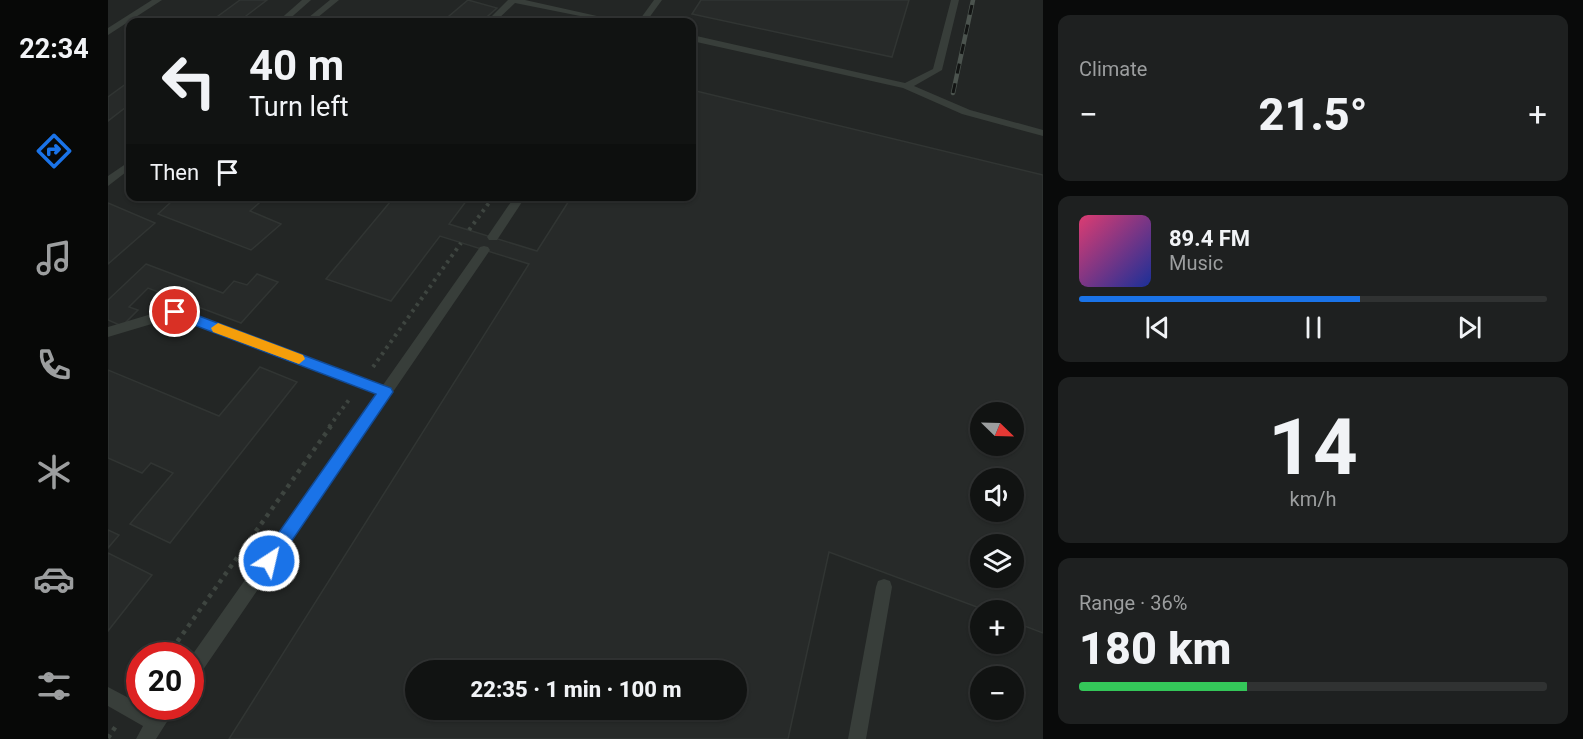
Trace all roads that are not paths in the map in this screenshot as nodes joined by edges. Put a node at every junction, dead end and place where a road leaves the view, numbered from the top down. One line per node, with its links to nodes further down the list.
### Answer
1 (158, 0): 7 (lane)
2 (307, 0): 8 (lane)
3 (335, 0): 9 (lane)
4 (513, 0): 10 (lane); 11 (lane)
5 (658, 0): 12 (lane)
6 (955, 0): 16 (lane)
7 (130, 18)
8 (285, 18)
9 (312, 18)
10 (494, 18)
11 (601, 18)
12 (645, 18)
13 (126, 20): 14 (lane)
14 (108, 32)
15 (696, 39): 16 (lane)
16 (906, 86): 17 (lane)
17 (1043, 133)
18 (126, 167): 19 (lane)
19 (108, 182)
20 (518, 201): 21 (lane)
21 (493, 237)
22 (484, 250): 24 (lane)
23 (108, 332): 24 (lane)
24 (386, 392): 26 (lane)
25 (884, 587): 29 (lane)
26 (204, 654)
27 (108, 696): 28 (lane)
28 (150, 732)
29 (857, 739)

